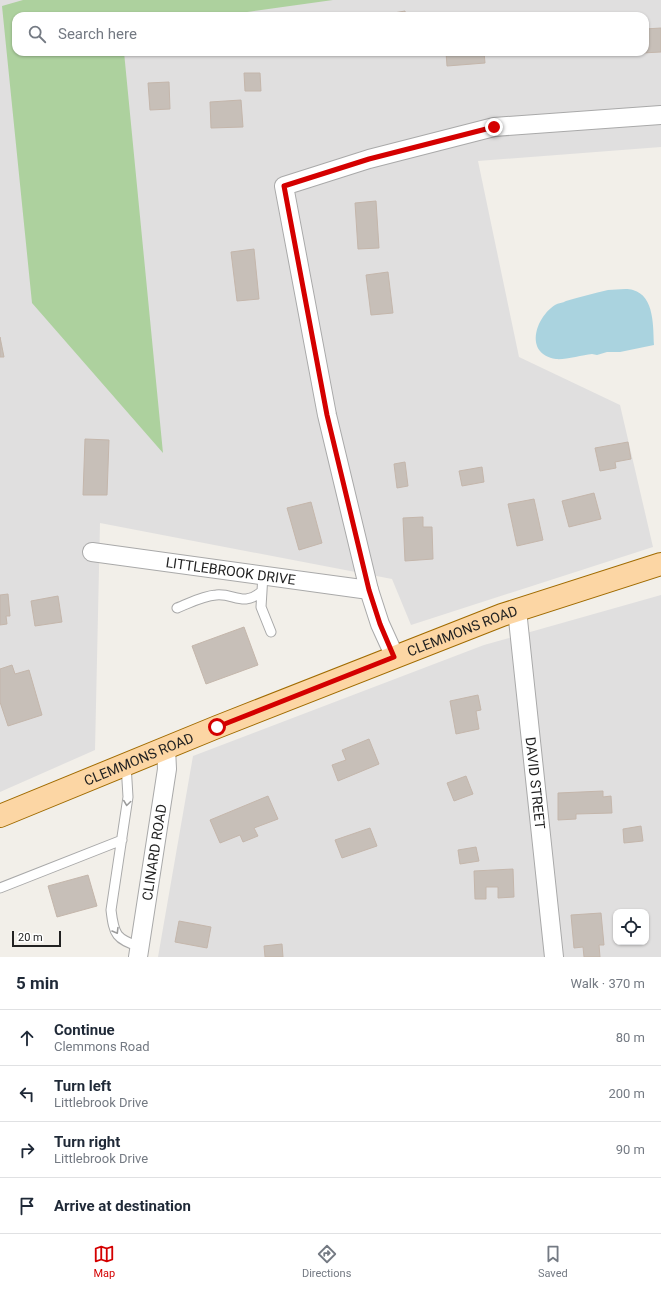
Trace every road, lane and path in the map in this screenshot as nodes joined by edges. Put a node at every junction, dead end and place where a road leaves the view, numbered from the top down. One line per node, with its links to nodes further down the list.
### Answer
1 (661, 115): 5 (street)
2 (92, 552): 4 (street, LITTLEBROOK DRIVE)
3 (661, 564): 7 (main road, CLEMMONS ROAD)
4 (262, 584): 5 (street, LITTLEBROOK DRIVE); 6 (lane); 8 (lane)
5 (369, 590): 9 (street)
6 (177, 608)
7 (517, 610): 9 (main road, CLEMMONS ROAD); 16 (street, DAVID STREET)
8 (271, 632)
9 (394, 657): 10 (main road, CLEMMONS ROAD)
10 (166, 748): 11 (main road, CLEMMONS ROAD); 15 (street, CLINARD ROAD)
11 (126, 764): 12 (main road, CLEMMONS ROAD); 13 (lane, one-way to 13)
12 (0, 816)
13 (122, 840): 14 (lane); 15 (lane, one-way to 15)
14 (0, 888)
15 (139, 952)
16 (554, 957)

